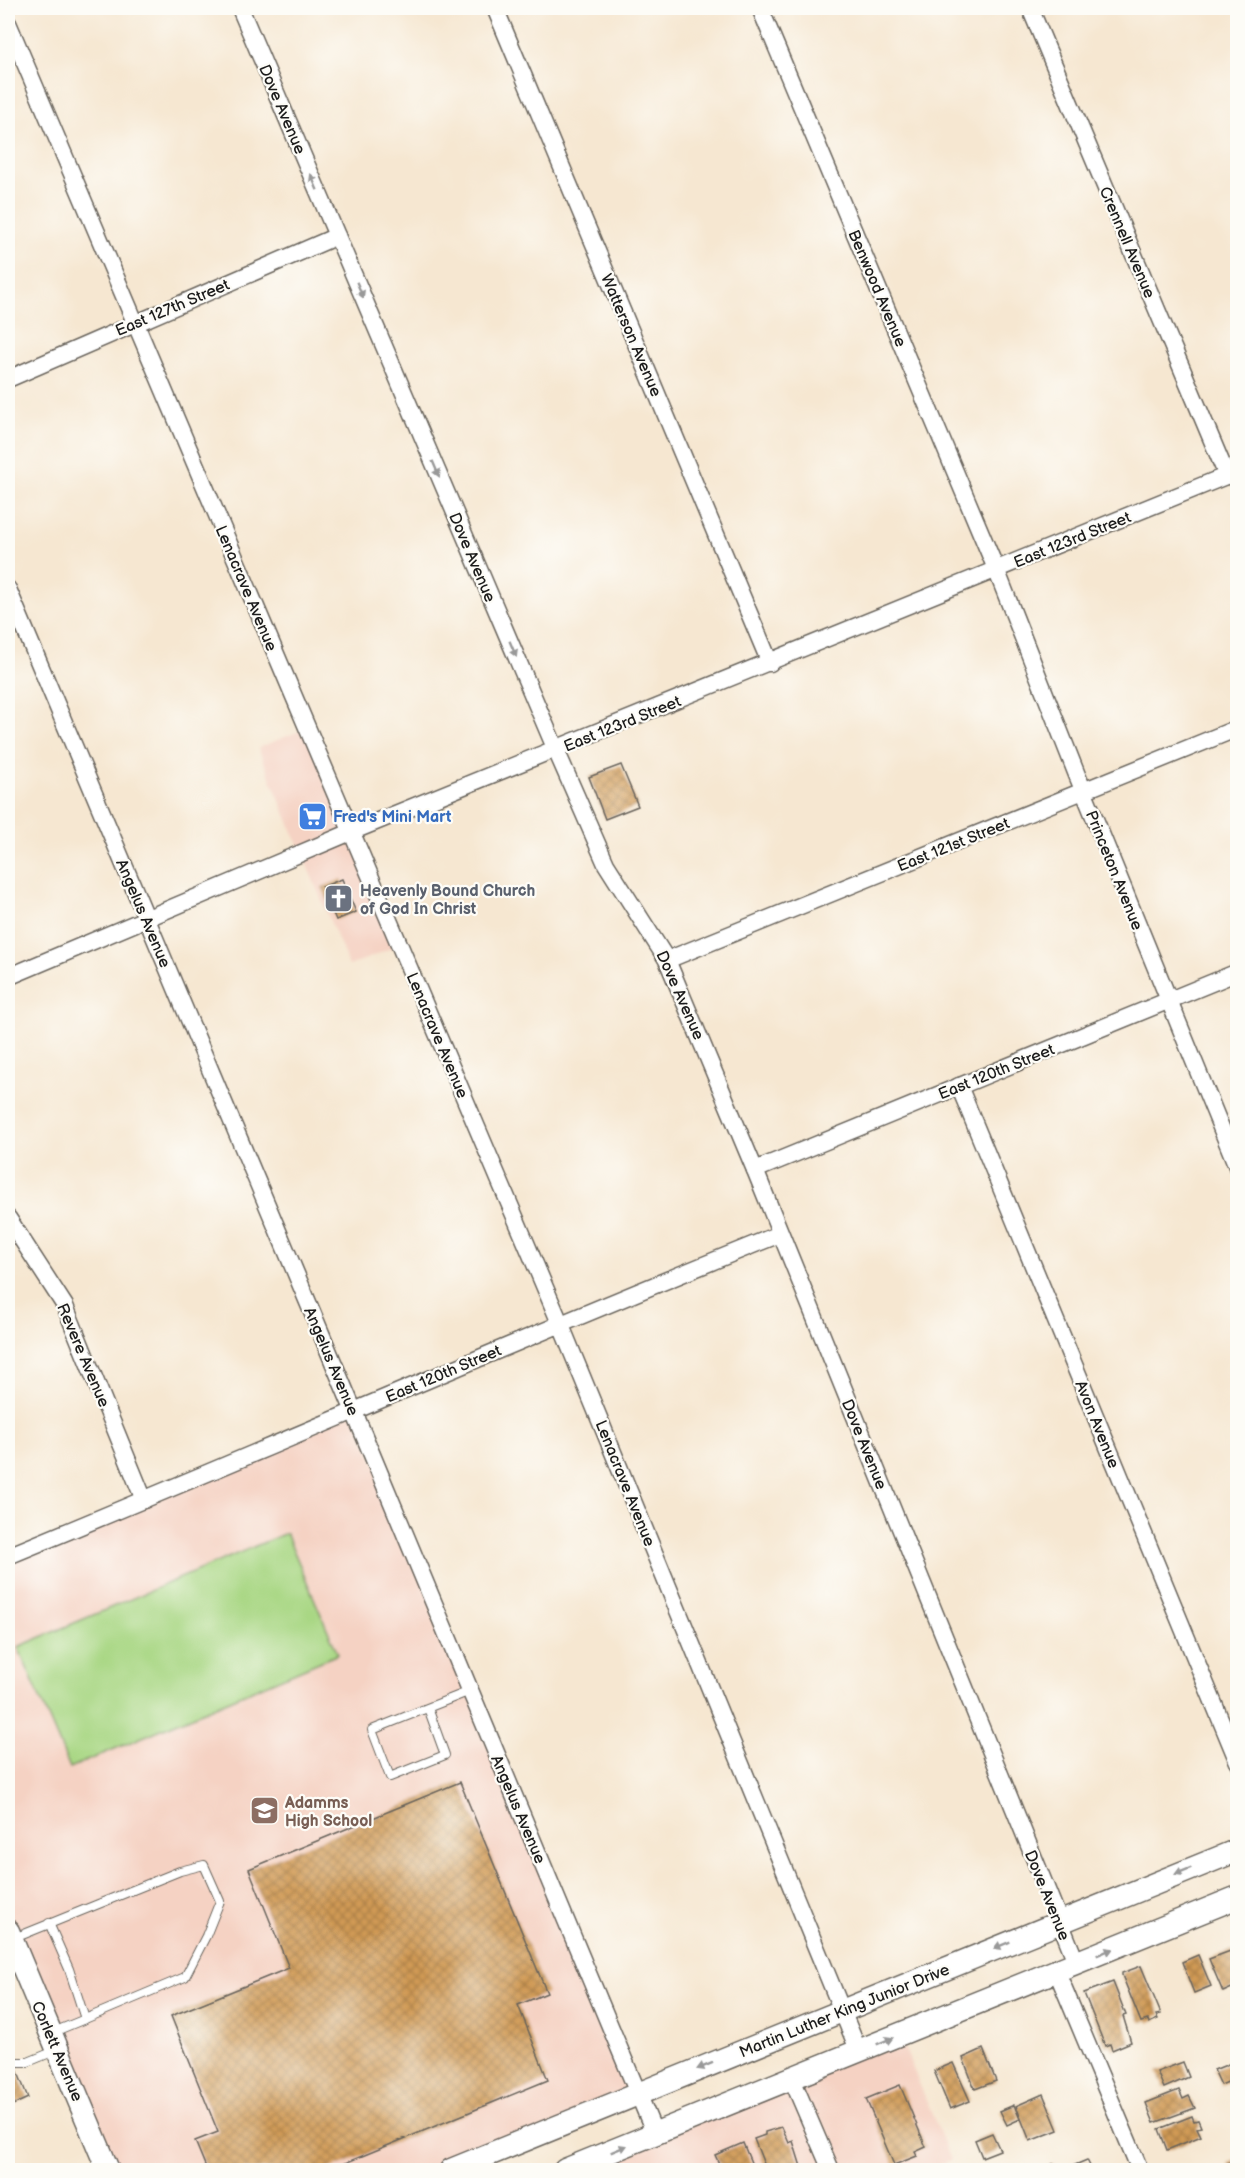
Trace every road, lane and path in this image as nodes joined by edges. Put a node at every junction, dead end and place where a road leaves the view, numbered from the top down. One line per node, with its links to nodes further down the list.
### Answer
1 (240, 8): 6 (street, Dove Avenue, one-way to 1)
2 (495, 8): 12 (street, Watterson Avenue)
3 (760, 8): 10 (street, Benwood Avenue)
4 (1030, 8): 9 (street, Crennell Avenue)
5 (8, 23): 7 (street, Lenacrave Avenue)
6 (337, 236): 7 (street, East 127th Street); 14 (street, Dove Avenue, one-way to 14)
7 (135, 324): 8 (street, East 127th Street); 16 (street, Lenacrave Avenue)
8 (8, 379)
9 (1232, 474): 10 (street, East 123rd Street)
10 (996, 569): 12 (street, East 123rd Street); 15 (street, Princeton Avenue)
11 (8, 589): 17 (street, Angelus Avenue)
12 (770, 663): 14 (street, East 123rd Street)
13 (1238, 728): 15 (street, East 121st Street)
14 (556, 750): 16 (street, East 123rd Street); 18 (street, Dove Avenue)
15 (1084, 791): 18 (street, East 121st Street); 21 (street, Princeton Avenue)
16 (351, 832): 17 (street, East 123rd Street); 27 (street, Lenacrave Avenue)
17 (147, 919): 20 (street, East 123rd Street); 28 (street, Angelus Avenue)
18 (667, 960): 24 (street, Dove Avenue)
19 (1238, 972): 21 (street, East 120th Street)
20 (8, 977)
21 (1168, 1001): 22 (street, East 120th Street); 23 (street, Princeton Avenue)
22 (959, 1086): 24 (street, East 120th Street); 33 (street, Avon Avenue)
23 (1238, 1169)
24 (755, 1170): 26 (street, Dove Avenue)
25 (8, 1218): 29 (street, Revere Avenue)
26 (780, 1234): 27 (street, East 120th Street); 36 (street, Dove Avenue)
27 (560, 1323): 28 (street, East 120th Street); 40 (street, Lenacrave Avenue)
28 (353, 1411): 29 (street, East 120th Street); 31 (street, Angelus Avenue)
29 (144, 1500): 30 (street, East 120th Street)
30 (8, 1556)
31 (470, 1691): 32 (lane); 46 (street, Angelus Avenue)
32 (428, 1708): 32 (lane)
33 (1238, 1762)
34 (1238, 1850): 36 (main road, Martin Luther King Junior Drive, one-way to 36)
35 (1238, 1897): 39 (main road, one-way to 35)
36 (1059, 1921): 39 (street, Dove Avenue); 40 (main road, Martin Luther King Junior Drive, one-way to 40)
37 (49, 1923): 38 (lane); 41 (lane); 41 (lane)
38 (10, 1939): 42 (main road, Corlett Avenue)
39 (1067, 1968): 43 (main road, one-way to 39); 53 (street, Dove Avenue)
40 (842, 2010): 43 (street, Lenacrave Avenue); 46 (main road, Martin Luther King Junior Drive, one-way to 46)
41 (85, 2019): 42 (lane)
42 (54, 2041): 44 (lane); 49 (main road, Corlett Avenue)
43 (859, 2052): 45 (main road)
44 (8, 2062)
45 (792, 2079): 47 (main road); 52 (street)
46 (638, 2094): 47 (street, Angelus Avenue); 50 (main road, Martin Luther King Junior Drive)
47 (655, 2134): 48 (main road, one-way to 47)
48 (596, 2165): 51 (main road)
49 (108, 2170)
50 (451, 2170)
51 (565, 2170)
52 (831, 2170)
53 (1140, 2170)

